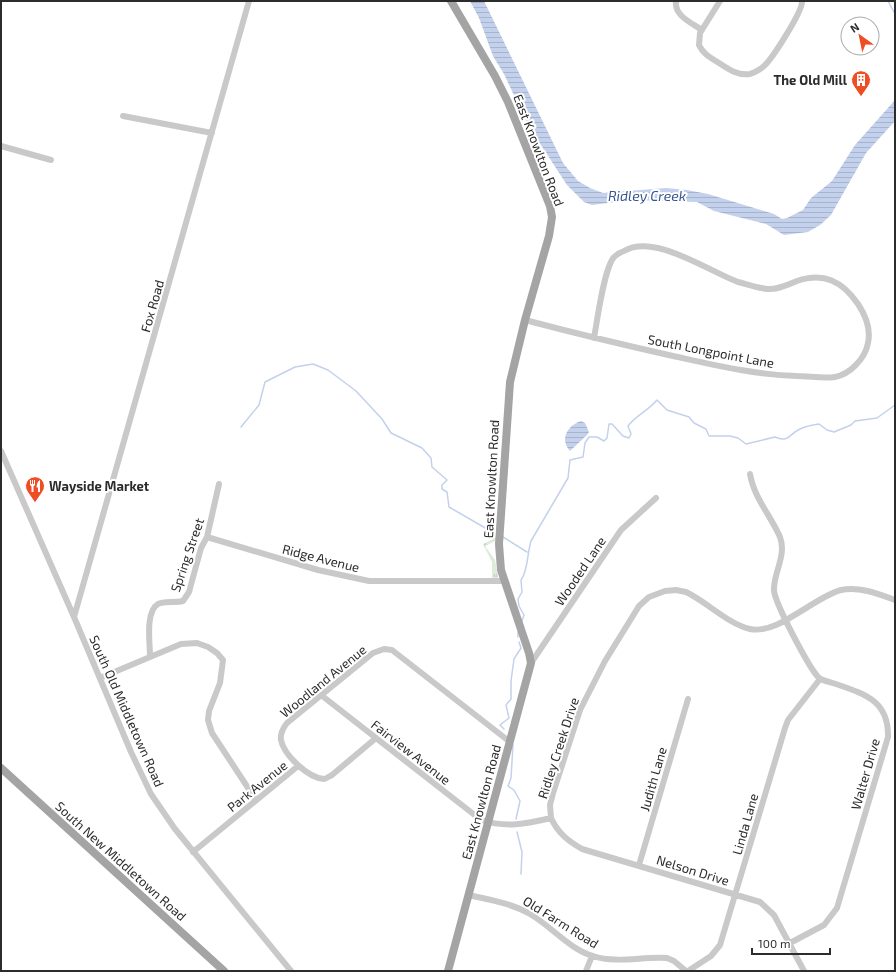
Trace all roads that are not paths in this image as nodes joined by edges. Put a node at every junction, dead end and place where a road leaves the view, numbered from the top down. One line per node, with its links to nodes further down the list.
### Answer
1 (249, 1): 8 (street, Fox Road)
2 (451, 1): 11 (main road, East Knowlton Road)
3 (676, 1): 6 (street)
4 (720, 1): 6 (street)
5 (802, 1): 6 (street)
6 (702, 30)
7 (123, 116): 8 (street)
8 (212, 133): 20 (street, Fox Road)
9 (1, 146): 10 (street)
10 (51, 160)
11 (525, 320): 12 (street, South Longpoint Lane); 18 (main road, East Knowlton Road)
12 (594, 338): 12 (street, South Longpoint Lane)
13 (1, 451): 20 (street, South Old Middletown Road)
14 (750, 474): 21 (street)
15 (219, 484): 17 (street, Spring Street)
16 (656, 498): 23 (street, Wooded Lane)
17 (207, 537): 18 (street, Ridge Avenue); 22 (street, Spring Street)
18 (504, 581): 23 (main road, East Knowlton Road)
19 (895, 600): 21 (street, Ridley Creek Drive)
20 (74, 617): 24 (street, South Old Middletown Road)
21 (786, 619): 25 (street); 33 (street, Ridley Creek Drive)
22 (150, 656): 24 (street); 32 (street)
23 (531, 663): 29 (main road, East Knowlton Road)
24 (100, 678): 35 (street, South Old Middletown Road)
25 (820, 678): 38 (street, Linda Lane); 39 (street, Walter Drive)
26 (321, 695): 28 (street, Fairview Avenue); 29 (street, Woodland Avenue); 30 (street, Woodland Avenue)
27 (688, 699): 36 (street, Judith Lane)
28 (376, 738): 30 (street, Park Avenue); 34 (street, Fairview Avenue)
29 (510, 742): 34 (main road, East Knowlton Road)
30 (298, 766): 32 (street, Park Avenue)
31 (1, 768): 41 (main road, South New Middletown Road)
32 (256, 800): 35 (street, Park Avenue)
33 (550, 818): 34 (street, Ridley Creek Drive); 36 (street, Nelson Drive)
34 (489, 823): 37 (main road, East Knowlton Road)
35 (193, 852): 42 (street, South Old Middletown Road)
36 (639, 865): 38 (street, Nelson Drive)
37 (469, 895): 40 (street, Old Farm Road); 43 (main road, East Knowlton Road)
38 (736, 895): 39 (street, Nelson Drive); 45 (street, Linda Lane)
39 (790, 943): 46 (street, Nelson Drive)
40 (592, 956): 44 (street); 45 (street, Old Farm Road)
41 (224, 971)
42 (291, 971)
43 (448, 971)
44 (586, 971)
45 (687, 971)
46 (804, 971)

